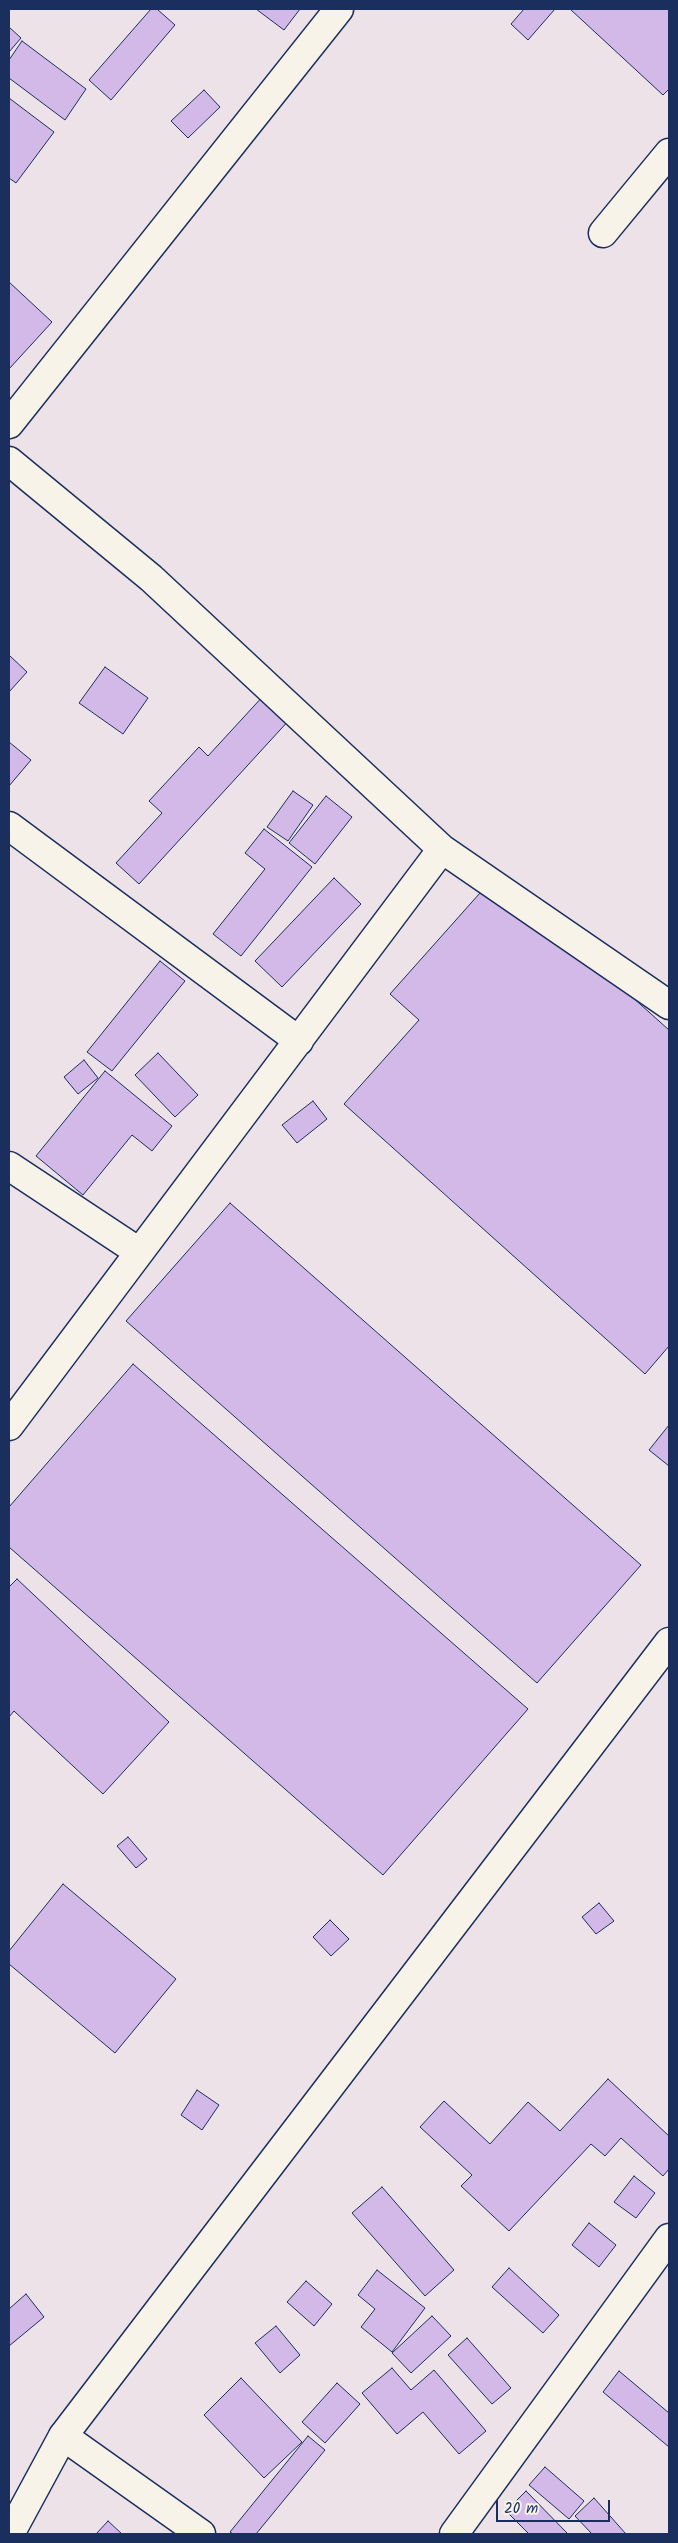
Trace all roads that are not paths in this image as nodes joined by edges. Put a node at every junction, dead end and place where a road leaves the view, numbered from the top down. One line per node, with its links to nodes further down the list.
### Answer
1 (339, 9): 4 (street)
2 (669, 153): 3 (street)
3 (603, 233)
4 (9, 424)
5 (9, 461): 7 (street)
6 (9, 826): 9 (street)
7 (442, 850): 8 (street); 9 (street)
8 (669, 1006)
9 (299, 1041): 11 (street)
10 (9, 1166): 11 (street)
11 (139, 1252): 12 (street)
12 (9, 1426)
13 (667, 1649): 15 (street)
14 (669, 2238): 18 (street)
15 (63, 2436): 16 (street); 17 (street)
16 (10, 2534)
17 (201, 2534)
18 (454, 2534)

